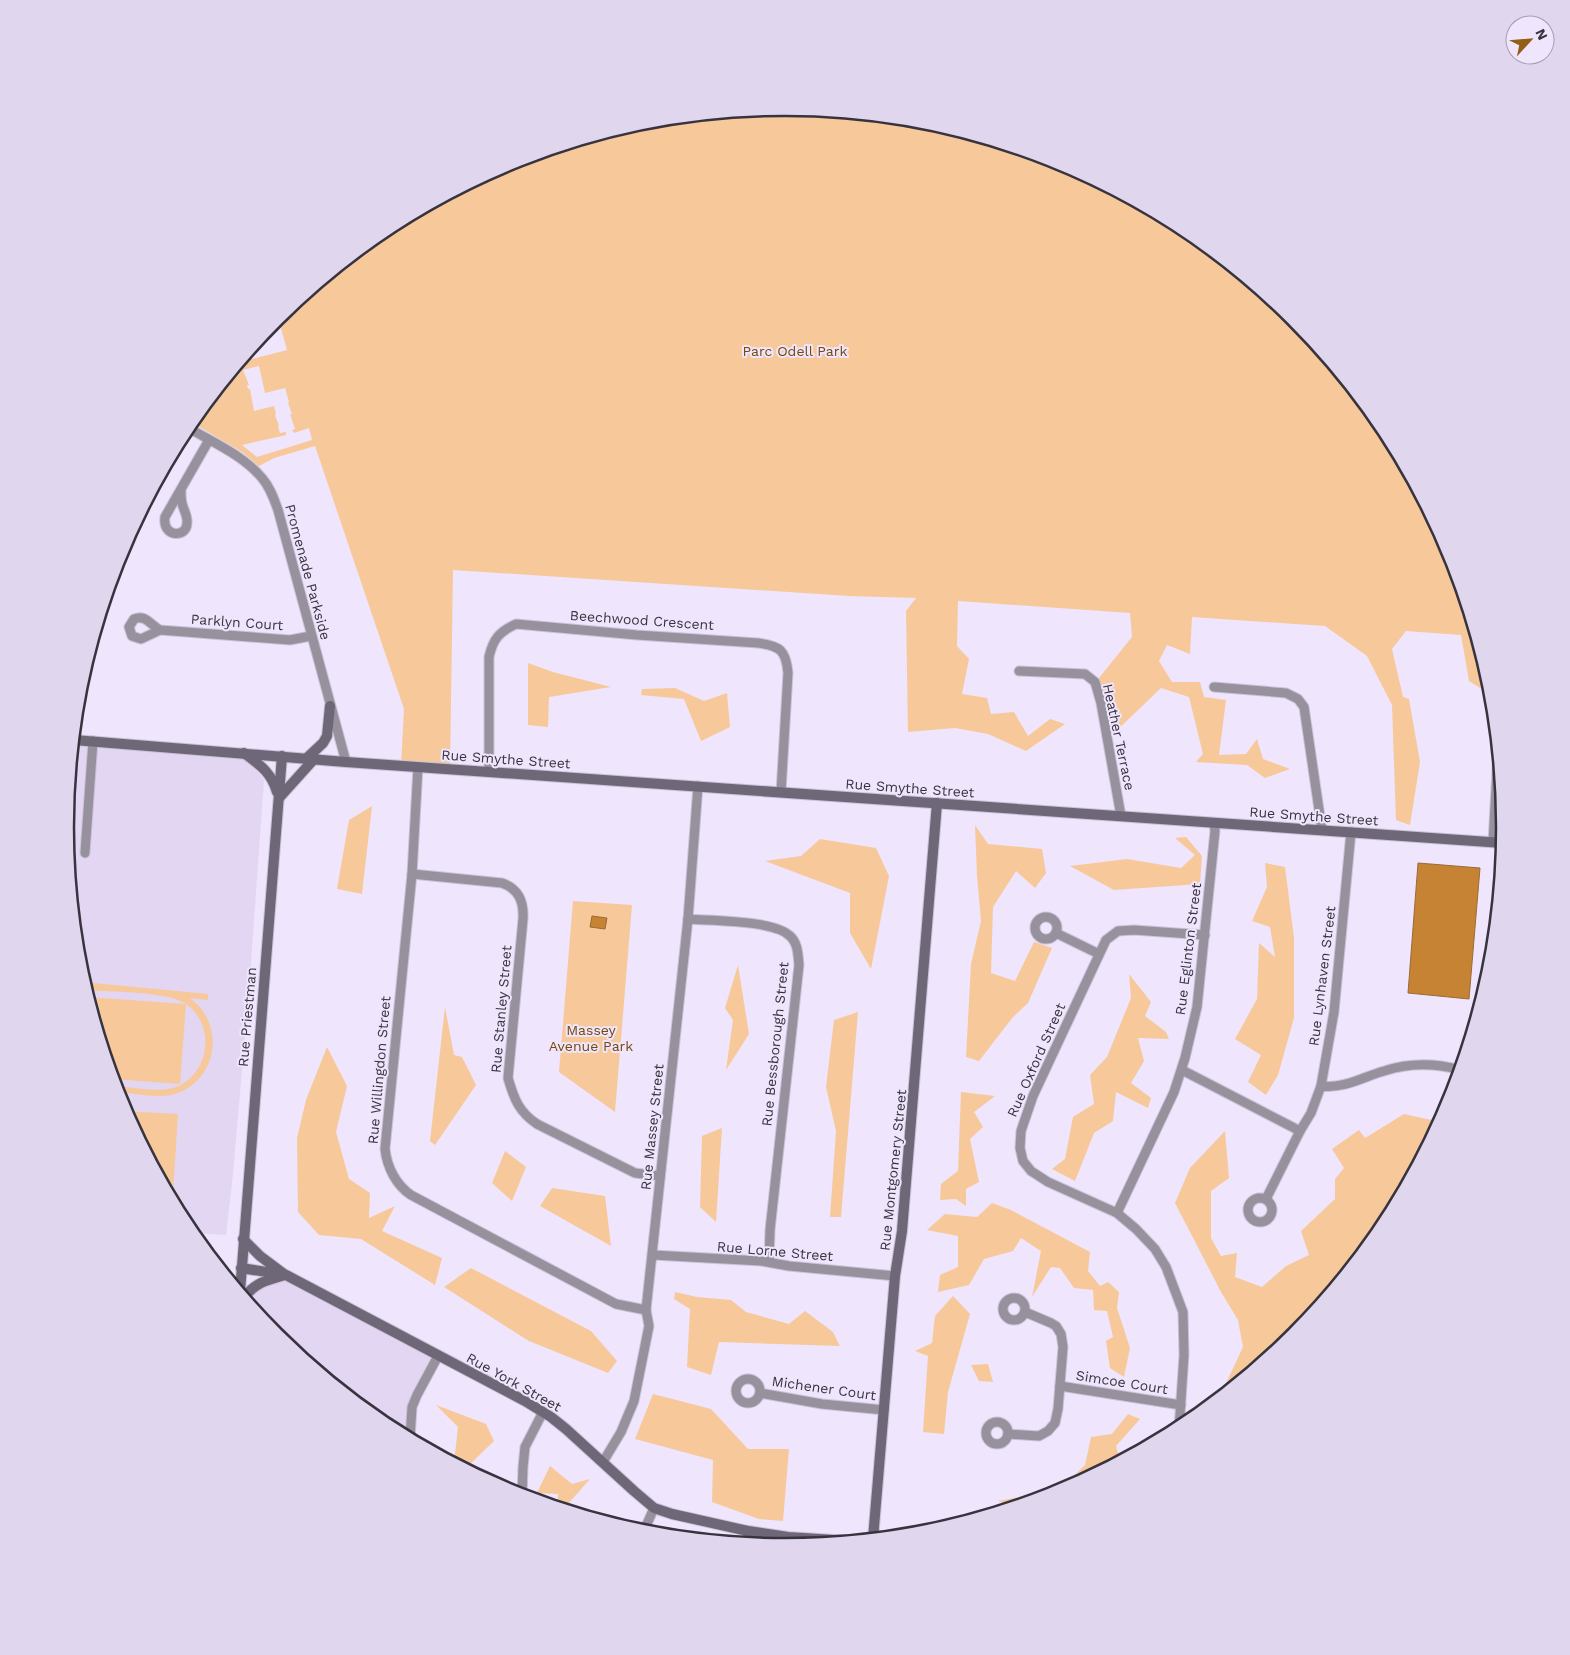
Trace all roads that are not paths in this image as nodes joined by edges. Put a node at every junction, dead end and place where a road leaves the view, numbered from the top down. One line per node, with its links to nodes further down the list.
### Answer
1 (194, 431): 2 (street, Promenade Parkside)
2 (209, 440): 3 (street); 5 (street, Promenade Parkside)
3 (181, 490)
4 (160, 630): 5 (street, Parklyn Court)
5 (311, 636): 8 (street, Promenade Parkside)
6 (1019, 670): 21 (street, Heather Terrace)
7 (1214, 687): 23 (street)
8 (330, 706): 13 (street); 14 (street, Promenade Parkside)
9 (79, 740): 10 (street, Rue Smythe Street)
10 (93, 741): 11 (street, Rue Smythe Street); 26 (street)
11 (244, 753): 12 (street, Rue Smythe Street); 19 (street)
12 (282, 756): 13 (street, Rue Smythe Street); 19 (street, Rue Priestman)
13 (312, 758): 14 (street, Rue Smythe Street); 19 (street)
14 (346, 762): 15 (street, Rue Smythe Street)
15 (418, 767): 16 (street, Rue Smythe Street); 27 (street, Rue Willingdon Street)
16 (489, 772): 17 (street, Rue Smythe Street); 18 (street, Beechwood Crescent)
17 (698, 786): 18 (street, Rue Smythe Street); 28 (street, Rue Massey Street)
18 (781, 792): 20 (street, Rue Smythe Street)
19 (279, 798): 39 (street, Rue Priestman)
20 (937, 803): 21 (street, Rue Smythe Street); 44 (street, Rue Montgomery Street)
21 (1121, 816): 22 (street, Rue Smythe Street)
22 (1214, 823): 23 (street, Rue Smythe Street); 30 (street, Rue Eglinton Street)
23 (1322, 830): 24 (street, Rue Smythe Street)
24 (1350, 832): 25 (street, Rue Smythe Street); 34 (street, Rue Lynhaven Street)
25 (1496, 843)
26 (85, 853)
27 (412, 874): 36 (street, Rue Stanley Street); 47 (street, Rue Willingdon Street)
28 (688, 920): 36 (street, Rue Massey Street); 41 (street, Rue Bessborough Street)
29 (1056, 933): 31 (street)
30 (1205, 935): 31 (street, Rue Oxford Street); 33 (street, Rue Eglinton Street)
31 (1099, 954): 38 (street, Rue Oxford Street)
32 (1454, 1069): 34 (street)
33 (1182, 1070): 35 (street); 38 (street, Rue Eglinton Street)
34 (1321, 1086): 35 (street, Rue Lynhaven Street)
35 (1300, 1132): 37 (street, Rue Lynhaven Street)
36 (660, 1176): 40 (street, Rue Massey Street)
37 (1266, 1200)
38 (1117, 1213): 52 (street, Rue Oxford Street)
39 (244, 1239): 42 (street, Rue Priestman); 43 (street)
40 (653, 1255): 41 (street, Rue Lorne Street); 47 (street, Rue Massey Street)
41 (769, 1262): 44 (street, Rue Lorne Street)
42 (241, 1268): 43 (street, Rue York Street); 45 (street, Rue Priestman)
43 (286, 1275): 46 (street); 49 (street, Rue York Street)
44 (895, 1276): 53 (street, Rue Montgomery Street)
45 (240, 1284)
46 (248, 1293)
47 (646, 1310): 58 (street, Rue Massey Street)
48 (1025, 1312): 50 (street, Simcoe Court)
49 (438, 1356): 54 (street, Rue York Street); 56 (street)
50 (1060, 1386): 52 (street, Simcoe Court); 57 (street, Simcoe Court)
51 (760, 1394): 53 (street, Michener Court)
52 (1181, 1405): 55 (street, Rue Oxford Street)
53 (884, 1410): 63 (street, Rue Montgomery Street)
54 (543, 1412): 58 (street, Rue York Street); 59 (street)
55 (1180, 1419)
56 (410, 1432)
57 (1008, 1434)
58 (603, 1462): 60 (street, Rue York Street)
59 (522, 1488)
60 (654, 1508): 61 (street); 62 (street, Rue York Street)
61 (646, 1525)
62 (748, 1531): 64 (street); 65 (street, Rue York Street)
63 (873, 1533)
64 (748, 1537)
65 (811, 1538)

